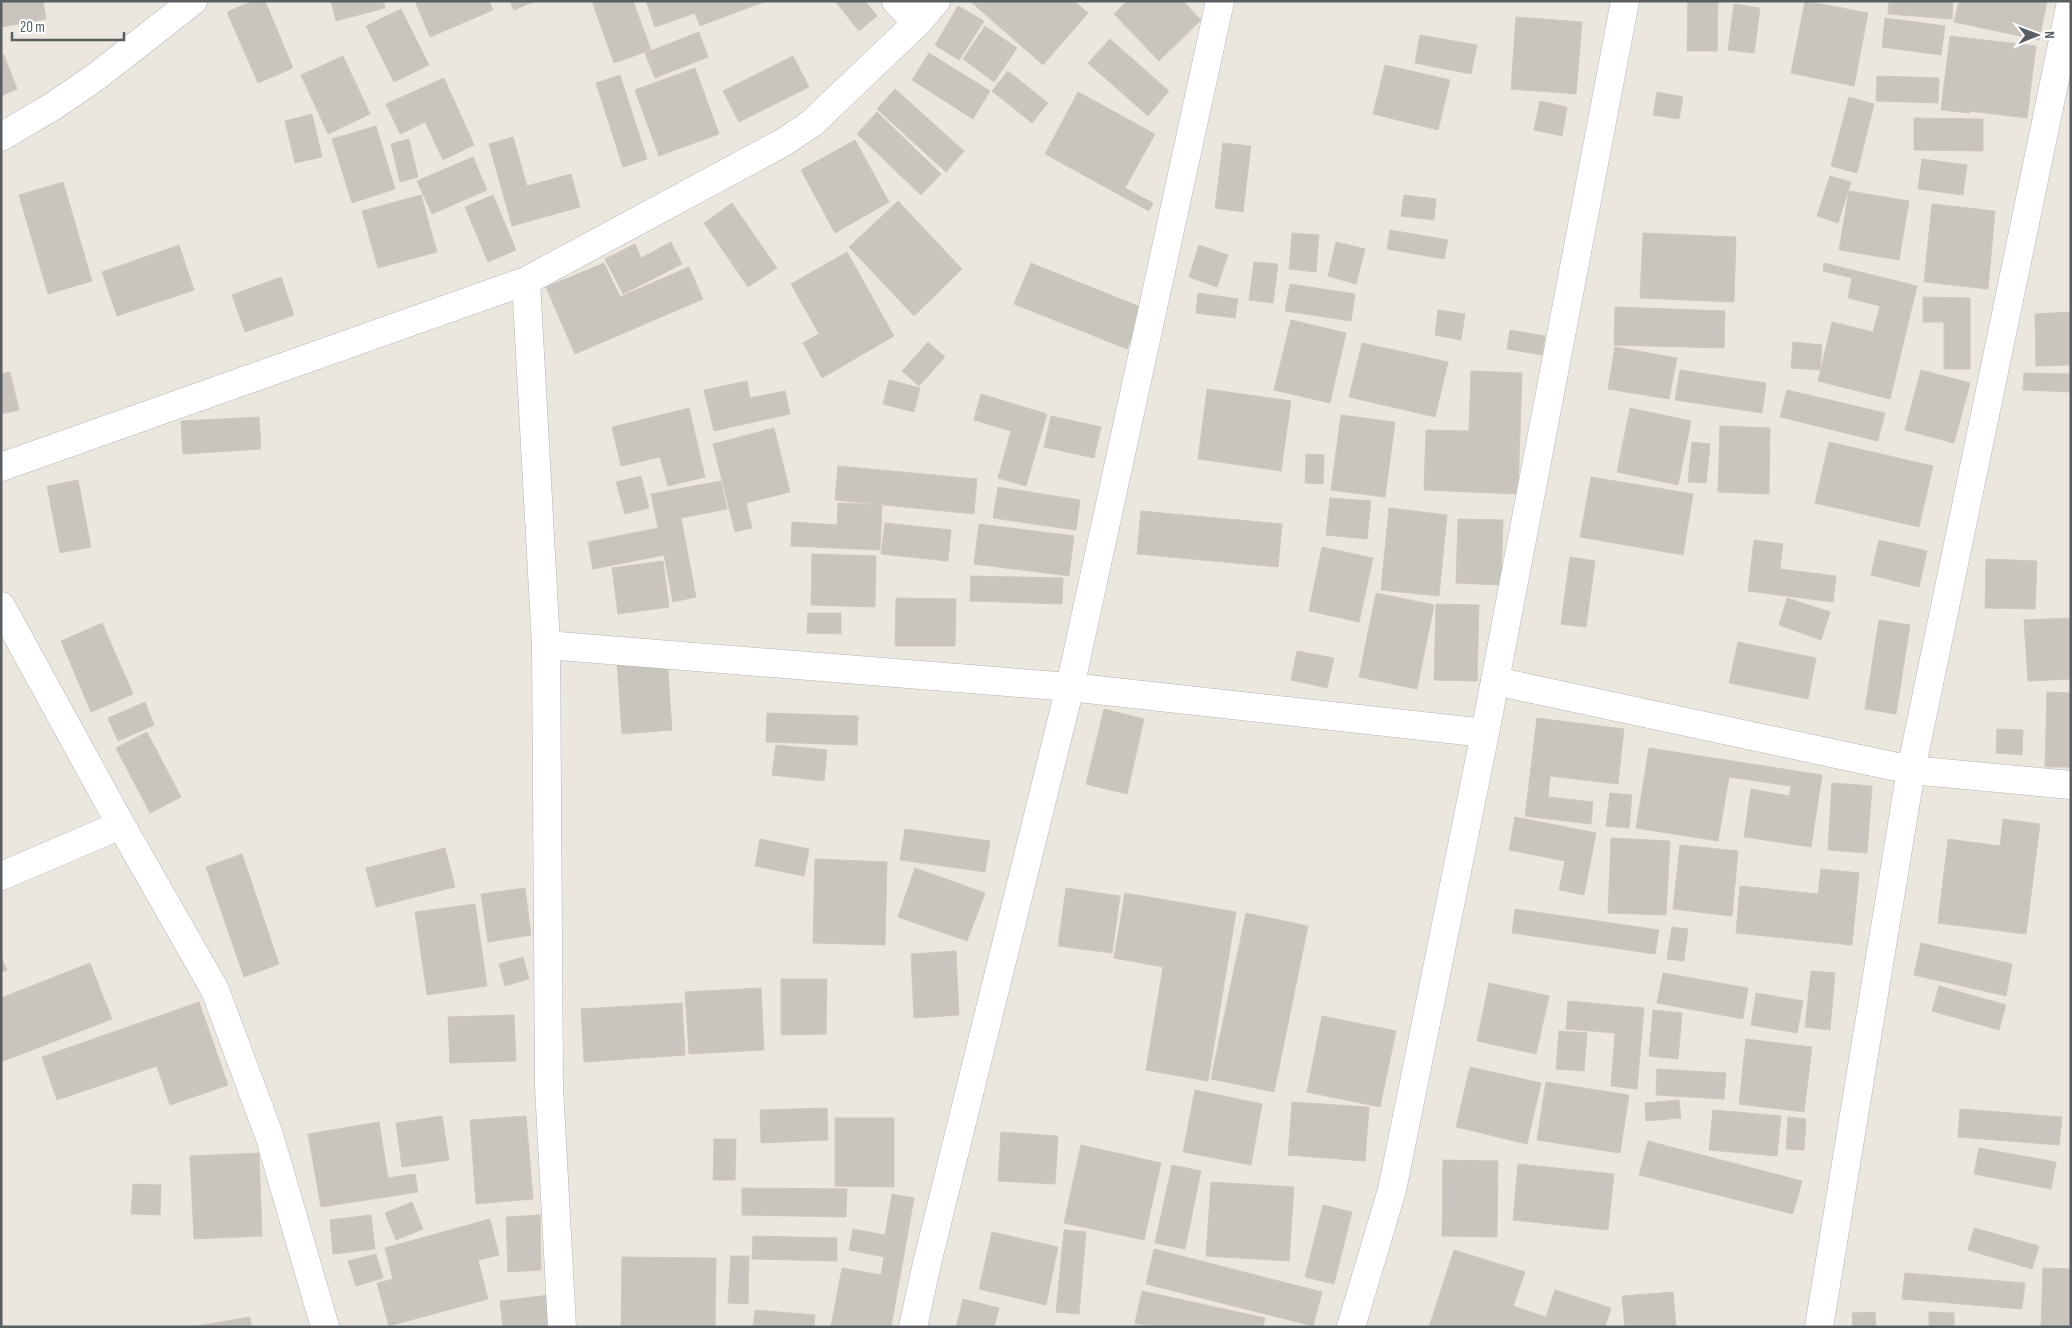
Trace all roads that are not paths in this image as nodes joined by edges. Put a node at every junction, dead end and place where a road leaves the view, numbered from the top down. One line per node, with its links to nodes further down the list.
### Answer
1 (193, 1): 8 (street)
2 (896, 1): 7 (street)
3 (936, 1): 7 (street)
4 (1220, 1): 14 (street)
5 (1625, 1): 13 (street)
6 (2071, 2): 16 (street)
7 (917, 23): 9 (street)
8 (1, 137)
9 (526, 281): 10 (street); 12 (street)
10 (1, 468)
11 (1, 606): 18 (street)
12 (546, 645): 14 (street); 21 (street)
13 (1495, 680): 15 (street); 16 (street)
14 (1070, 687): 15 (street); 22 (street)
15 (1485, 733): 23 (street)
16 (1911, 770): 17 (street); 24 (street)
17 (2071, 785)
18 (121, 825): 19 (street); 20 (street)
19 (1, 876)
20 (324, 1327)
21 (562, 1327)
22 (913, 1327)
23 (1351, 1327)
24 (1819, 1327)

